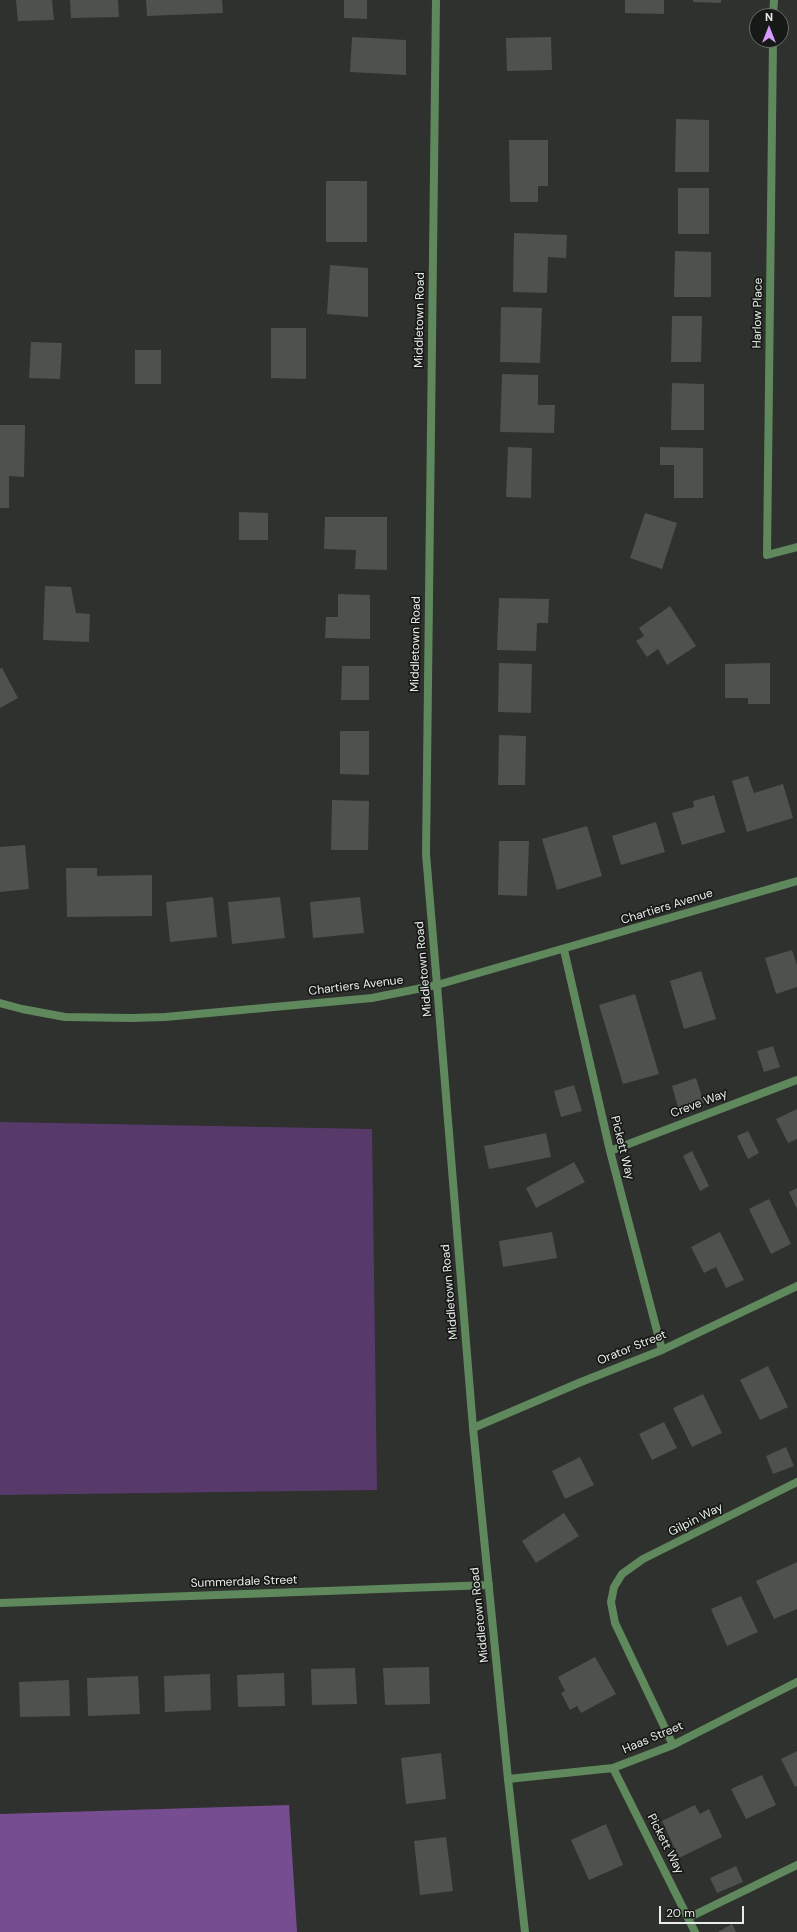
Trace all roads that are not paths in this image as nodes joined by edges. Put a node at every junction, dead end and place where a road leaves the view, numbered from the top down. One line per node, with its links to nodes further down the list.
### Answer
1 (436, 0): 6 (street, Middletown Road)
2 (773, 48): 3 (street, Harlow Place)
3 (797, 546)
4 (797, 881): 5 (street, Chartiers Avenue)
5 (564, 950): 6 (street, Chartiers Avenue); 9 (street, Pickett Way)
6 (437, 985): 7 (street, Chartiers Avenue); 12 (street, Middletown Road)
7 (0, 1002)
8 (797, 1080): 9 (street, Creve Way)
9 (610, 1151): 11 (street, Pickett Way)
10 (797, 1286): 11 (street, Orator Street)
11 (662, 1350): 12 (street, Orator Street)
12 (473, 1428): 14 (street, Middletown Road)
13 (797, 1482): 17 (street, Gilpin Way)
14 (489, 1585): 15 (street, Summerdale Street); 19 (street, Middletown Road)
15 (0, 1603)
16 (797, 1682): 17 (street, Haas Street)
17 (672, 1745): 18 (street, Haas Street)
18 (613, 1768): 19 (street, Haas Street); 21 (street, Pickett Way)
19 (508, 1780): 22 (street, Middletown Road)
20 (797, 1865): 21 (street)
21 (688, 1918): 23 (street, Pickett Way)
22 (525, 1932)
23 (695, 1932)

